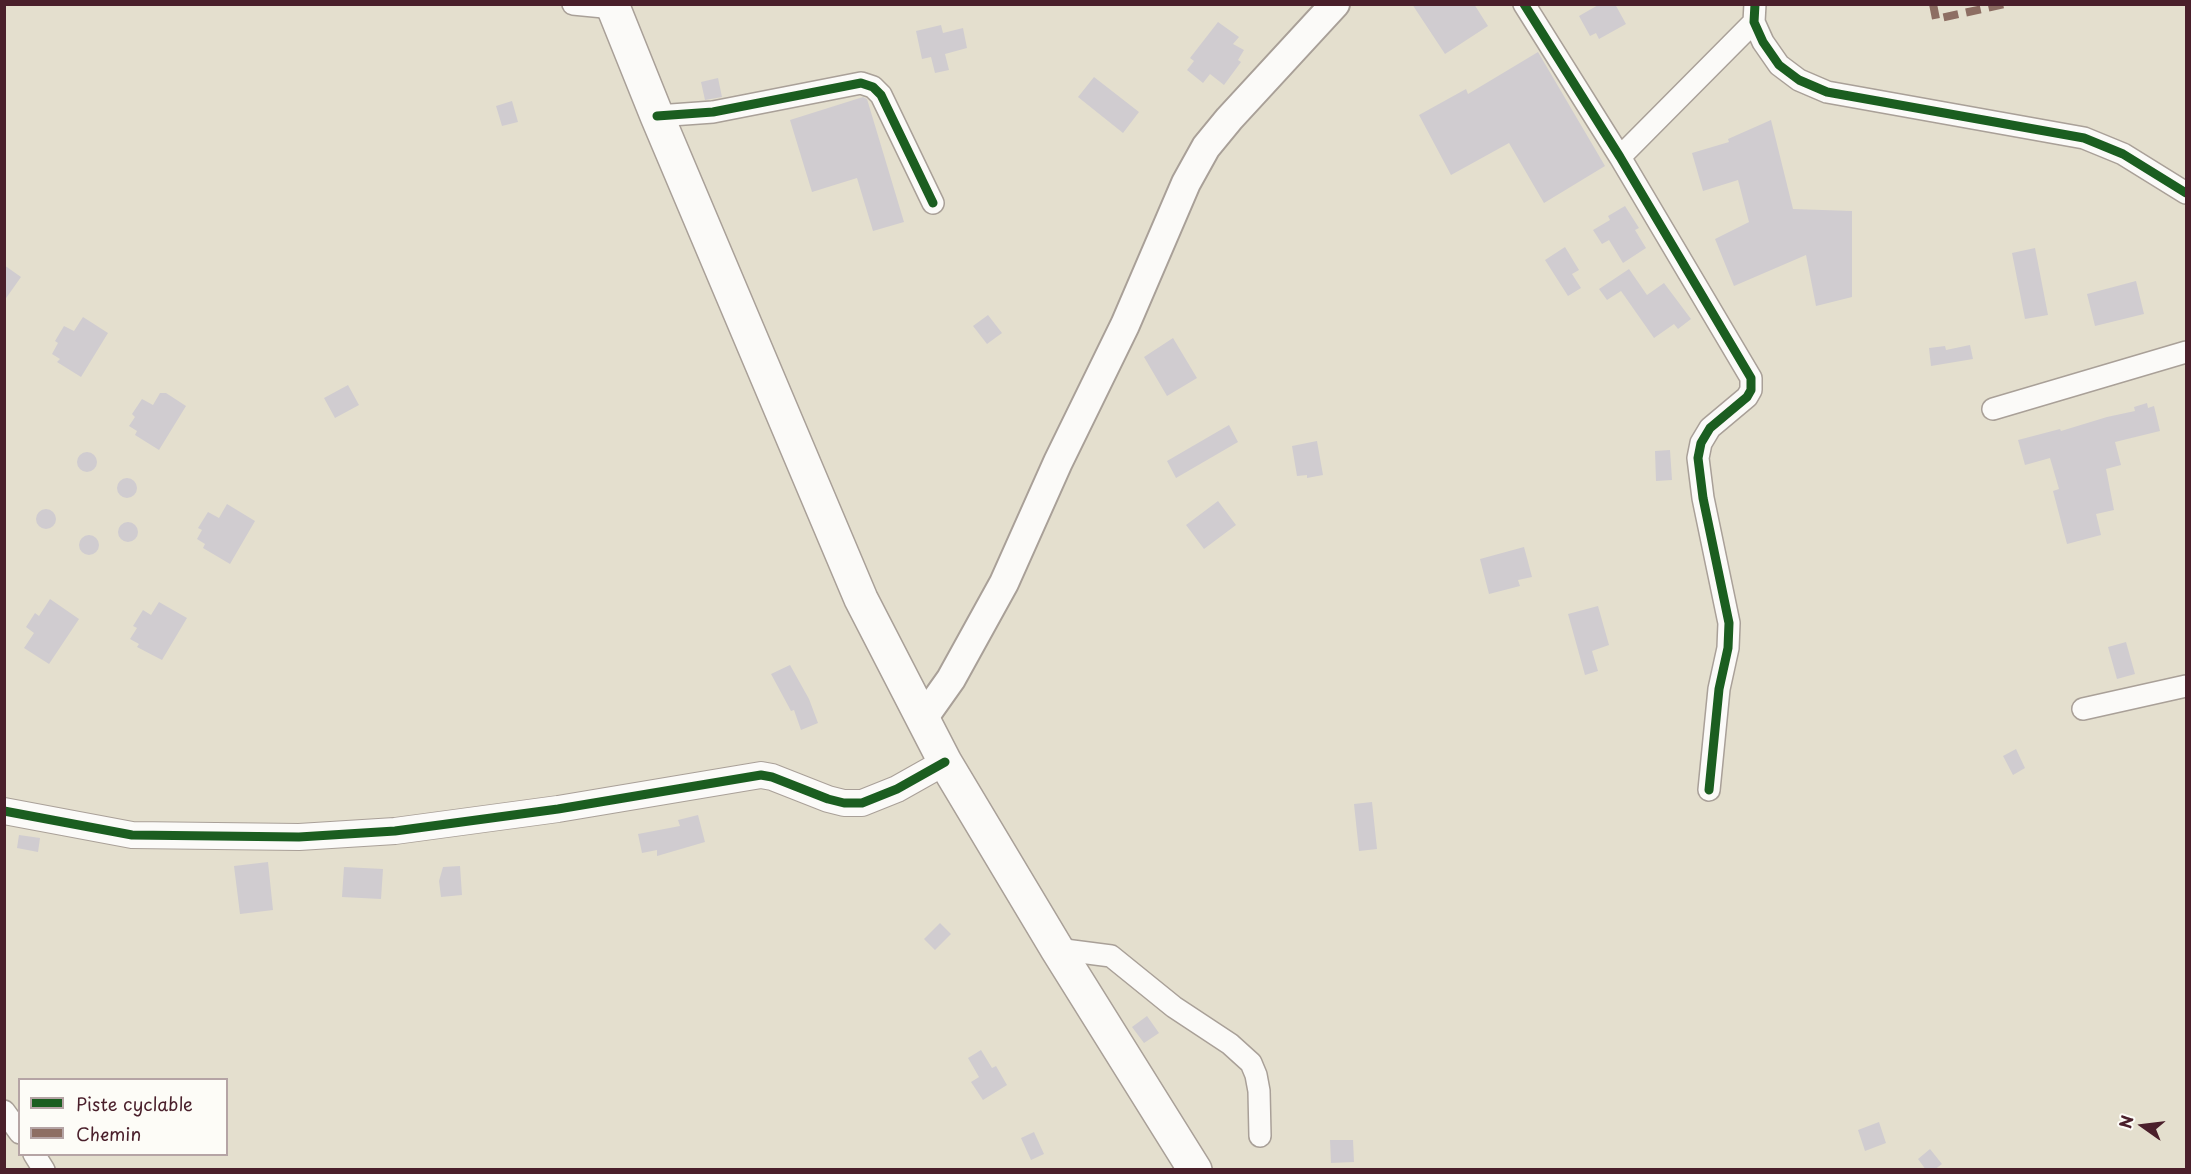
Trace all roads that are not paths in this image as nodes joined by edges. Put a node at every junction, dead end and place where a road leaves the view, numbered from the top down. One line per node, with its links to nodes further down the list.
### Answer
1 (573, 4): 4 (street)
2 (1335, 4): 14 (main road)
3 (1524, 4): 7 (street)
4 (613, 6): 6 (highway)
5 (1754, 13): 7 (street); 8 (street)
6 (657, 116): 9 (street); 14 (highway)
7 (1620, 157): 16 (street)
8 (2187, 194)
9 (933, 203)
10 (2187, 352): 11 (street)
11 (1993, 409)
12 (2187, 686): 13 (street)
13 (2083, 709)
14 (922, 720): 15 (highway)
15 (945, 762): 17 (street); 18 (highway)
16 (1709, 790)
17 (4, 811)
18 (1057, 949): 21 (street); 24 (highway)
19 (4, 1111): 20 (street)
20 (18, 1130)
21 (1260, 1136)
22 (35, 1156): 23 (street)
23 (44, 1170)
24 (1195, 1170)

